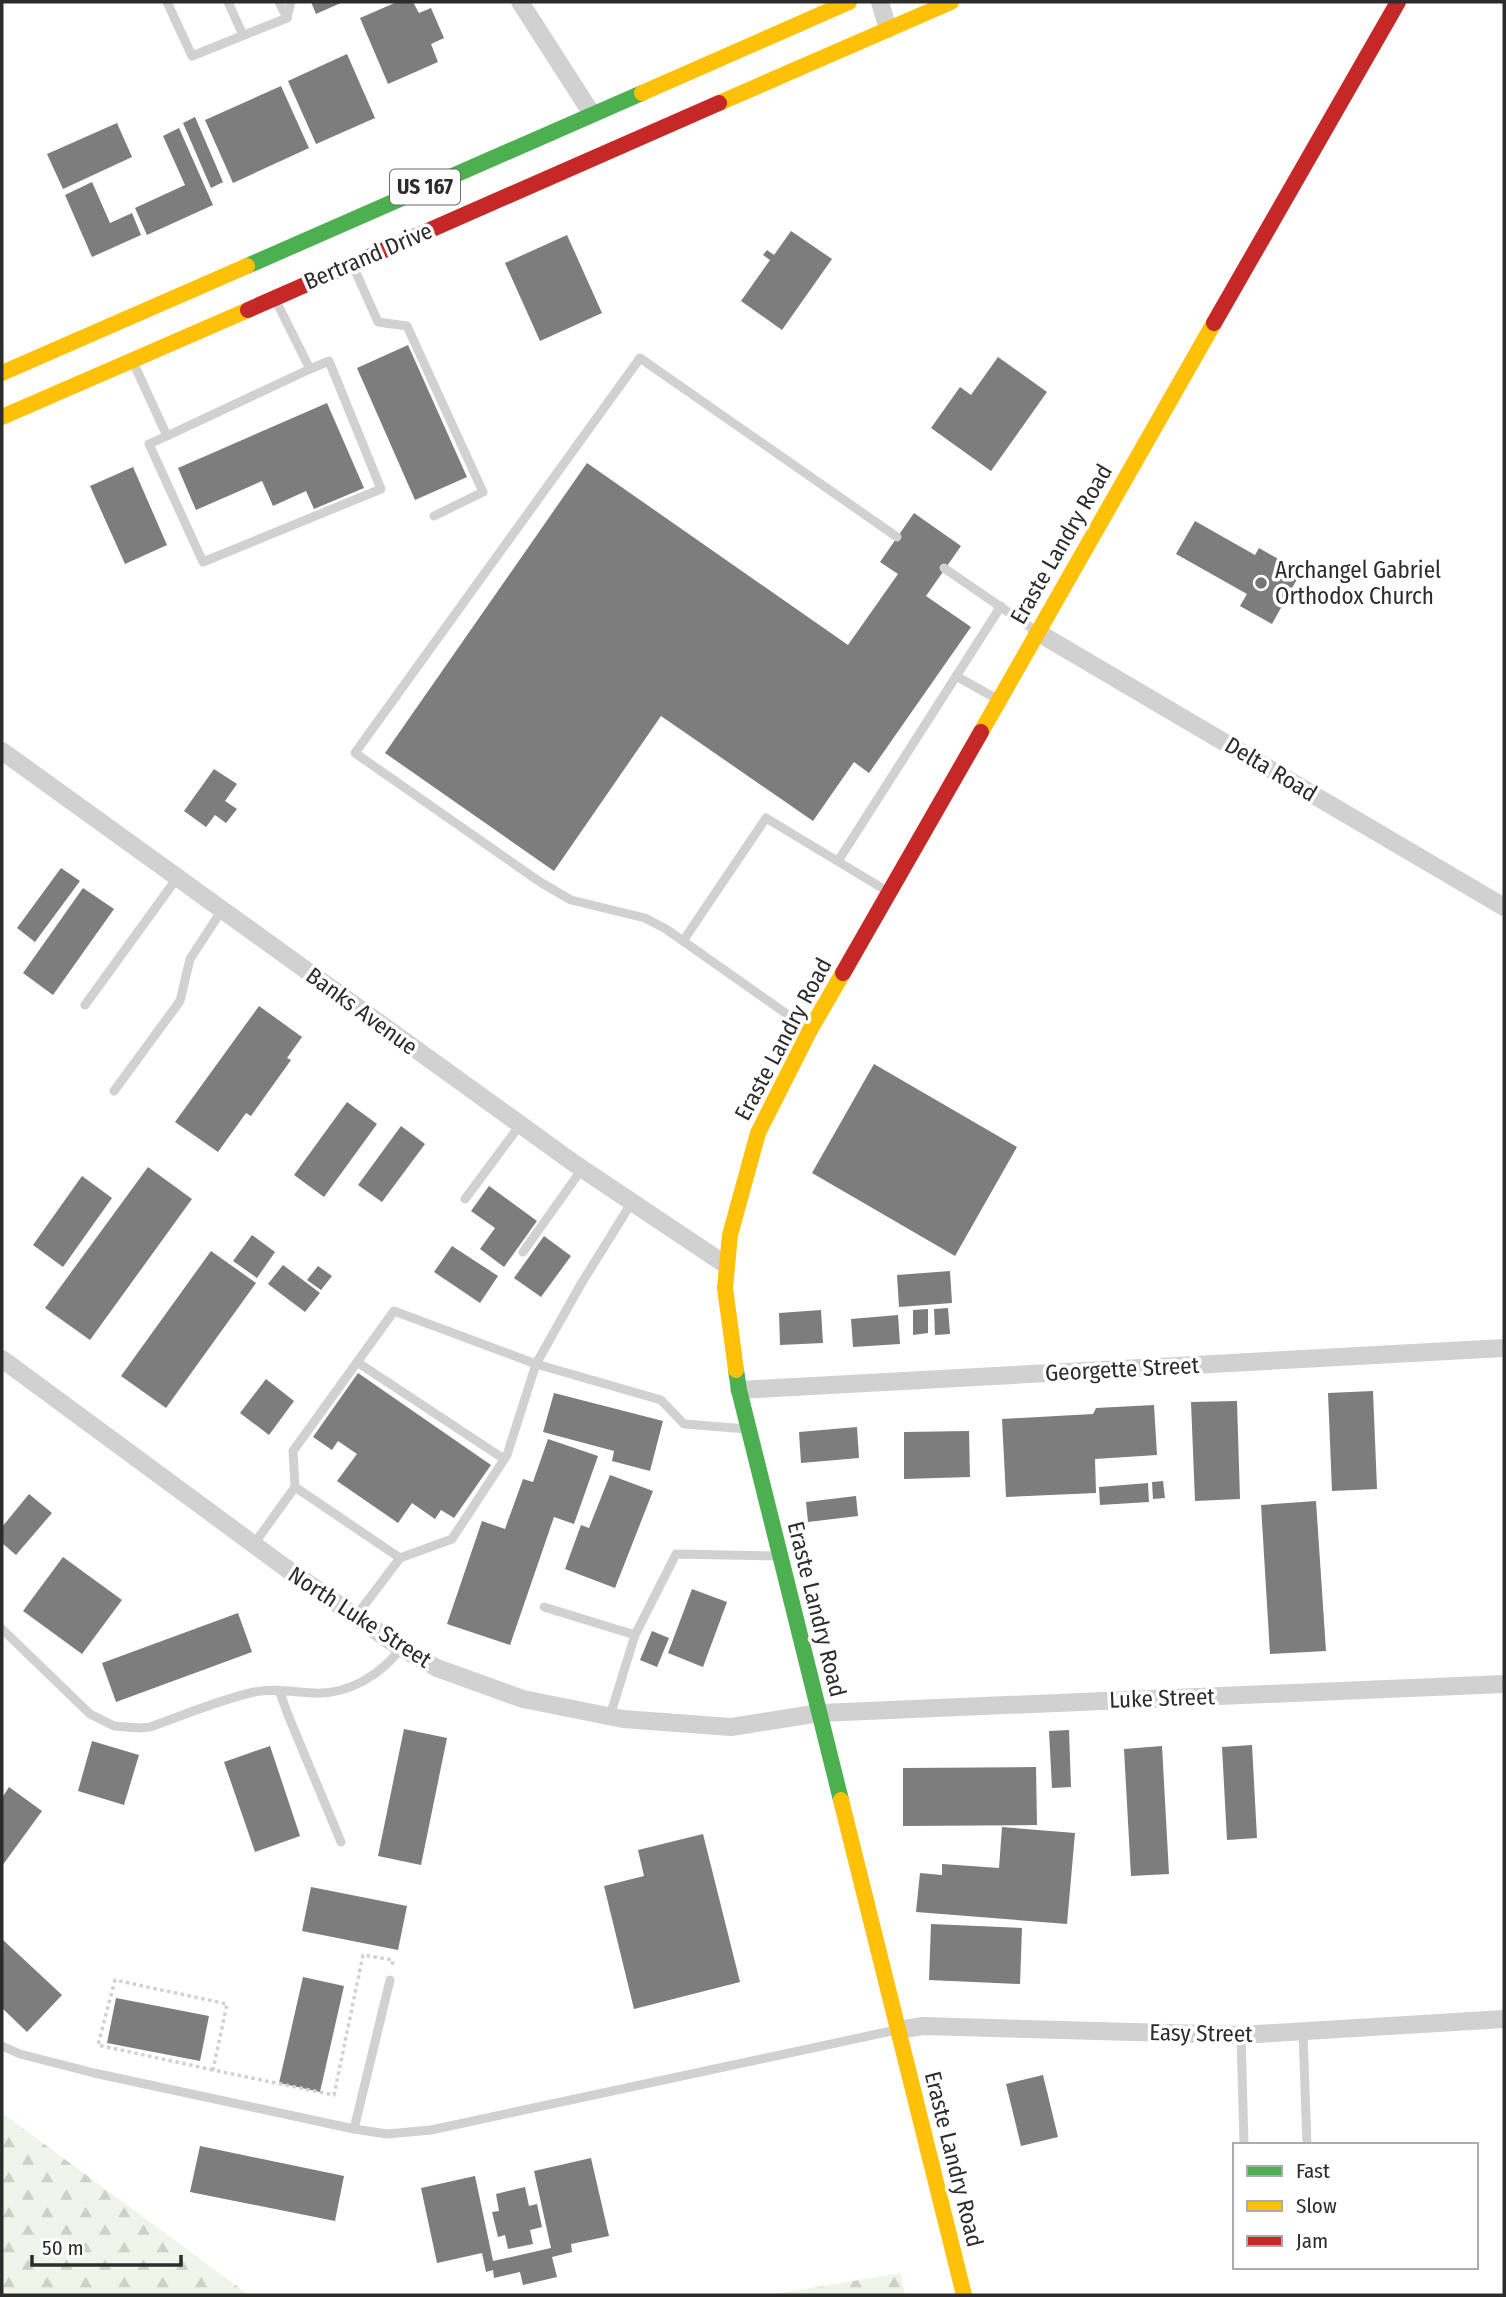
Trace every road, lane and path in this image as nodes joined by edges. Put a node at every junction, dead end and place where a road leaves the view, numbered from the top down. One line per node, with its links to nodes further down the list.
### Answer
1 (167, 2): 12 (lane)
2 (228, 2): 12 (lane)
3 (279, 2): 10 (lane)
4 (291, 2): 10 (lane)
5 (520, 2): 13 (street)
6 (849, 2): 13 (street, Bertrand Drive / US 167)
7 (880, 2): 11 (street)
8 (951, 2): 11 (street, Bertrand Drive / US 167)
9 (1398, 2): 25 (street, Eraste Landry Road)
10 (287, 18): 12 (lane)
11 (888, 29): 14 (street, Bertrand Drive / US 167)
12 (243, 35)
13 (592, 114): 18 (street, Bertrand Drive / US 167)
14 (352, 263): 15 (street, Bertrand Drive / US 167); 21 (lane)
15 (274, 297): 16 (street, Bertrand Drive / US 167); 17 (lane)
16 (132, 360): 19 (street, Bertrand Drive / US 167); 20 (lane)
17 (310, 369): 20 (lane); 20 (lane)
18 (2, 373)
19 (2, 417)
20 (167, 436)
21 (434, 516)
22 (897, 537): 34 (lane)
23 (944, 568): 24 (lane)
24 (1001, 606): 25 (lane); 26 (lane)
25 (1037, 632): 27 (street, Eraste Landry Road); 32 (street, Delta Road)
26 (956, 676): 27 (lane); 29 (lane)
27 (999, 700): 31 (street, Eraste Landry Road)
28 (2, 751): 30 (street, Banks Avenue)
29 (838, 861): 31 (lane); 34 (lane)
30 (177, 878): 33 (street, Banks Avenue); 35 (lane)
31 (889, 892): 36 (street, Eraste Landry Road)
32 (1504, 907)
33 (222, 910): 37 (lane); 38 (street, Banks Avenue)
34 (683, 941): 36 (lane)
35 (85, 1005)
36 (810, 1030): 43 (street, Eraste Landry Road)
37 (114, 1091)
38 (520, 1125): 39 (street, Banks Avenue); 40 (lane)
39 (582, 1169): 41 (street, Banks Avenue); 42 (lane)
40 (465, 1199)
41 (632, 1202): 43 (street, Banks Avenue); 47 (lane)
42 (523, 1252)
43 (726, 1265): 48 (street, Eraste Landry Road)
44 (1504, 1348): 48 (street, Georgette Street)
45 (2, 1359): 52 (street, North Luke Street)
46 (357, 1362): 47 (lane); 50 (lane); 51 (lane)
47 (537, 1364): 49 (lane); 50 (lane)
48 (739, 1390): 49 (street, Eraste Landry Road)
49 (749, 1429): 53 (street, Eraste Landry Road)
50 (504, 1459): 54 (lane)
51 (295, 1487): 52 (lane); 54 (lane)
52 (254, 1544): 56 (street, North Luke Street)
53 (780, 1556): 58 (lane); 62 (street, Eraste Landry Road)
54 (400, 1558): 56 (lane)
55 (544, 1607): 58 (lane)
56 (356, 1616): 59 (street, North Luke Street)
57 (2, 1629): 61 (lane)
58 (635, 1634): 63 (lane)
59 (401, 1648): 61 (lane); 63 (street, North Luke Street)
60 (1504, 1684): 62 (street, Luke Street)
61 (279, 1690): 64 (lane)
62 (820, 1713): 63 (street, North Luke Street); 67 (street, Eraste Landry Road)
63 (610, 1716)
64 (341, 1843)
65 (390, 1980): 71 (path); 72 (lane)
66 (1504, 2019): 68 (street, Easy Street)
67 (898, 2030): 69 (street, Easy Street); 72 (lane); 75 (street, Eraste Landry Road)
68 (1303, 2032): 69 (street, Easy Street); 74 (lane)
69 (1241, 2035): 73 (lane)
70 (2, 2046): 72 (lane)
71 (213, 2070): 71 (path)
72 (354, 2129)
73 (1244, 2143)
74 (1307, 2143)
75 (964, 2295)

